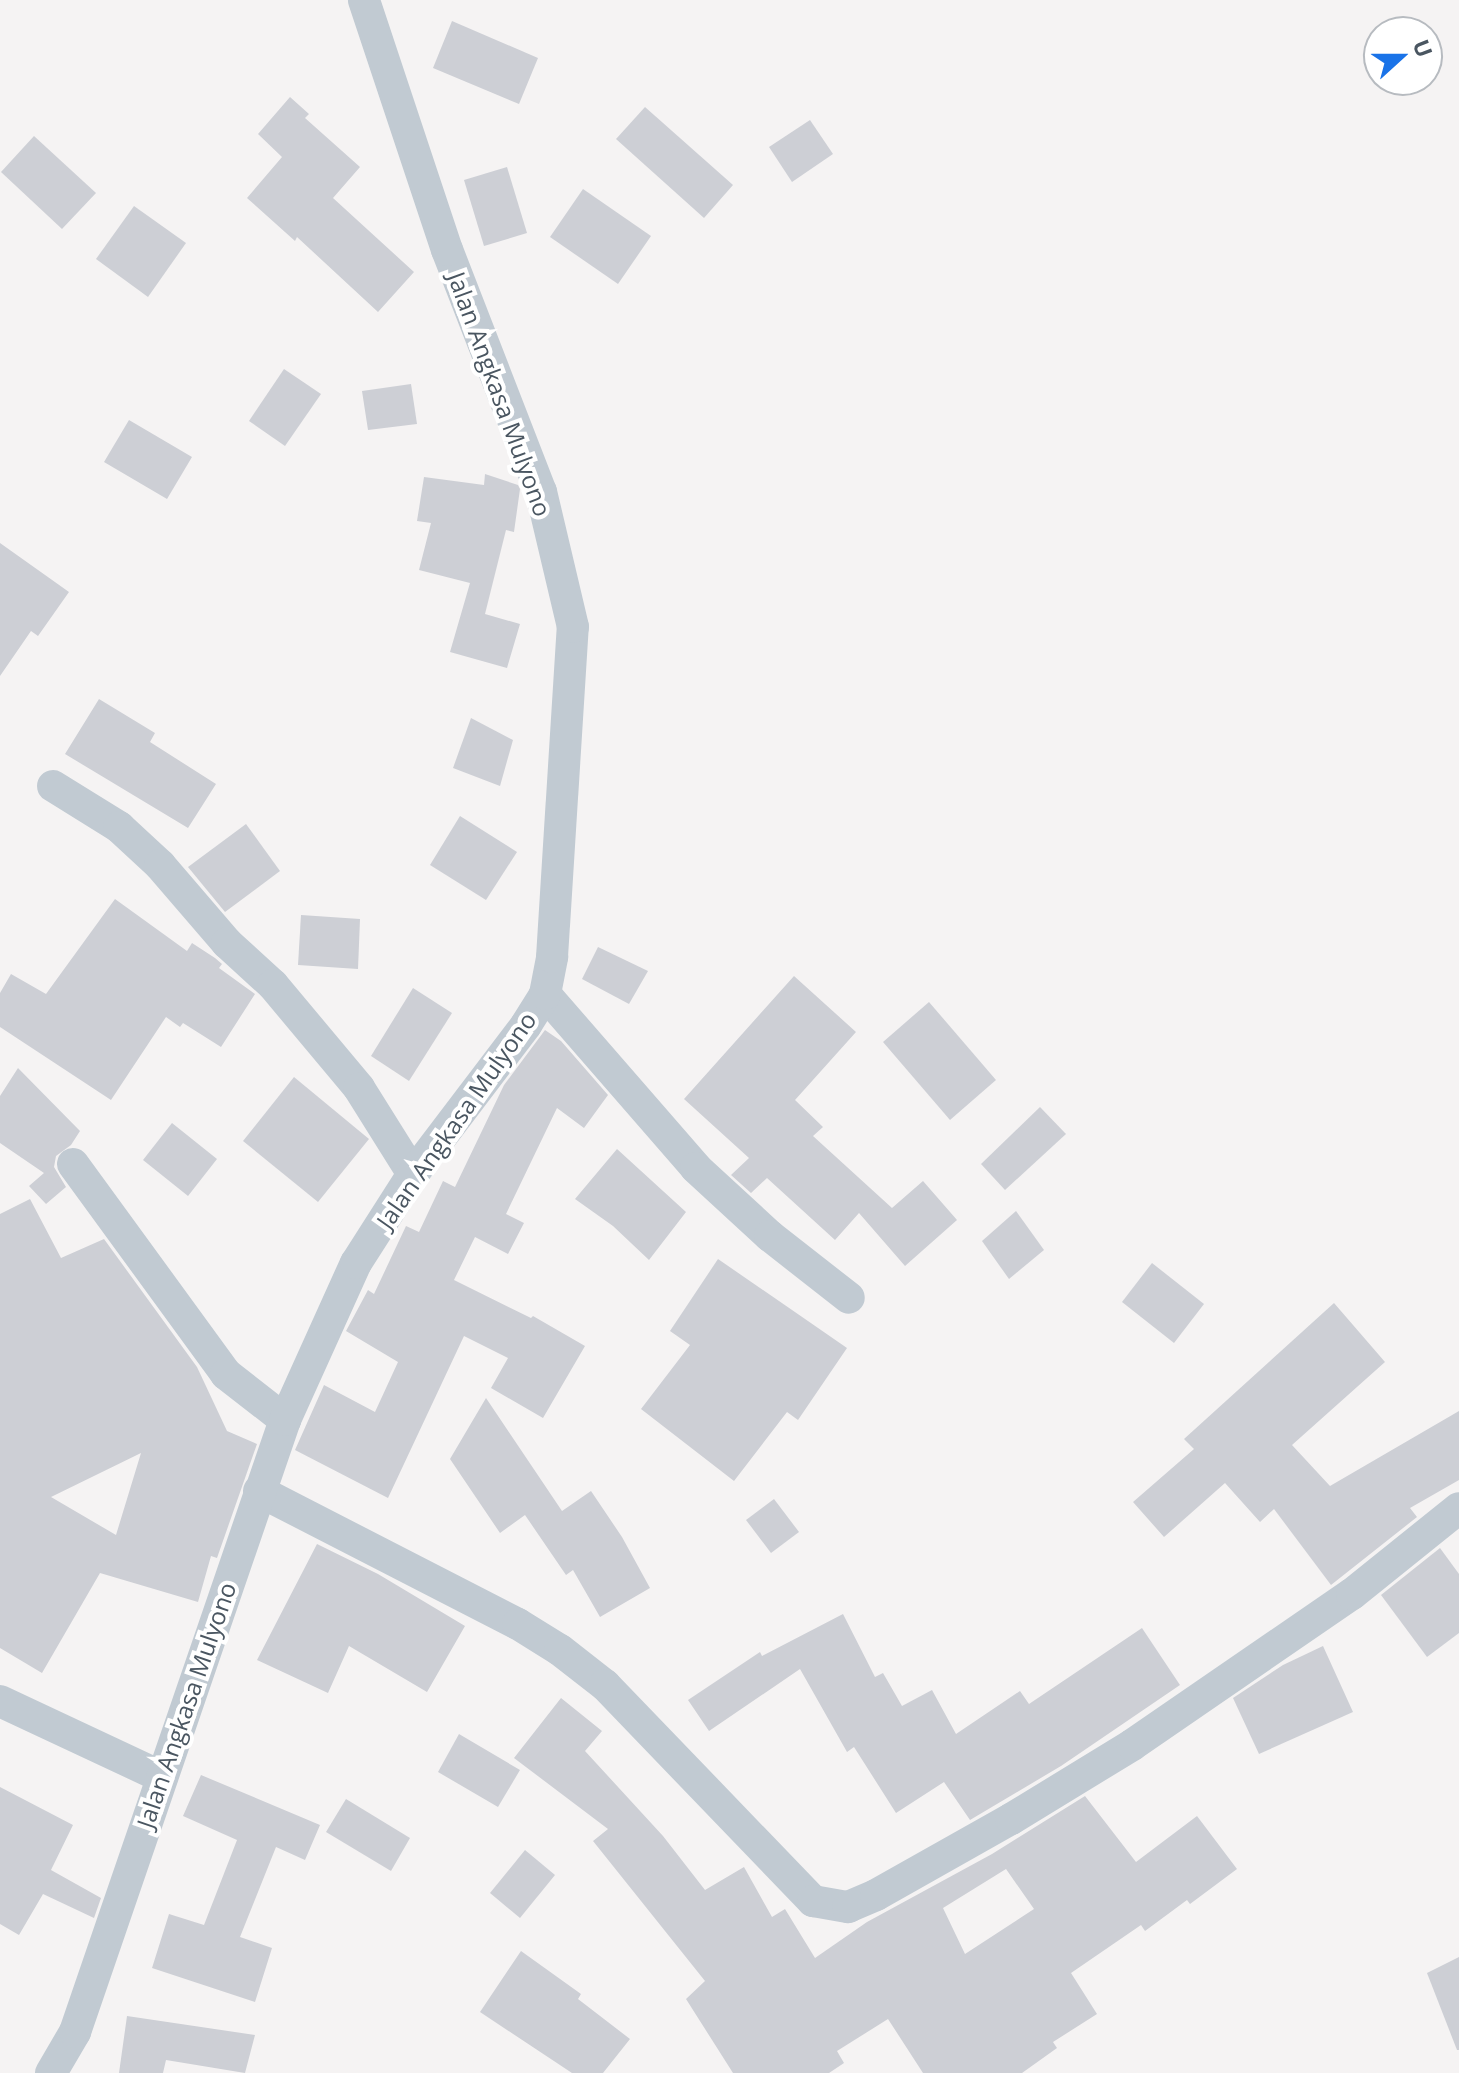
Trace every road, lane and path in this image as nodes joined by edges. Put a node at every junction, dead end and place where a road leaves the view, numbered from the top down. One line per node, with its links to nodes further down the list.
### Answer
1 (364, 0): 3 (street, Jalan Angkasa Mulyono)
2 (53, 786): 5 (street)
3 (545, 994): 5 (street, Jalan Angkasa Mulyono); 6 (street)
4 (73, 1164): 7 (street)
5 (413, 1174): 7 (street, Jalan Angkasa Mulyono)
6 (849, 1298)
7 (285, 1420): 8 (street, Jalan Angkasa Mulyono)
8 (259, 1491): 9 (street); 11 (street, Jalan Angkasa Mulyono)
9 (1459, 1508)
10 (0, 1701): 11 (street)
11 (162, 1777): 12 (street, Jalan Angkasa Mulyono)
12 (51, 2073)

